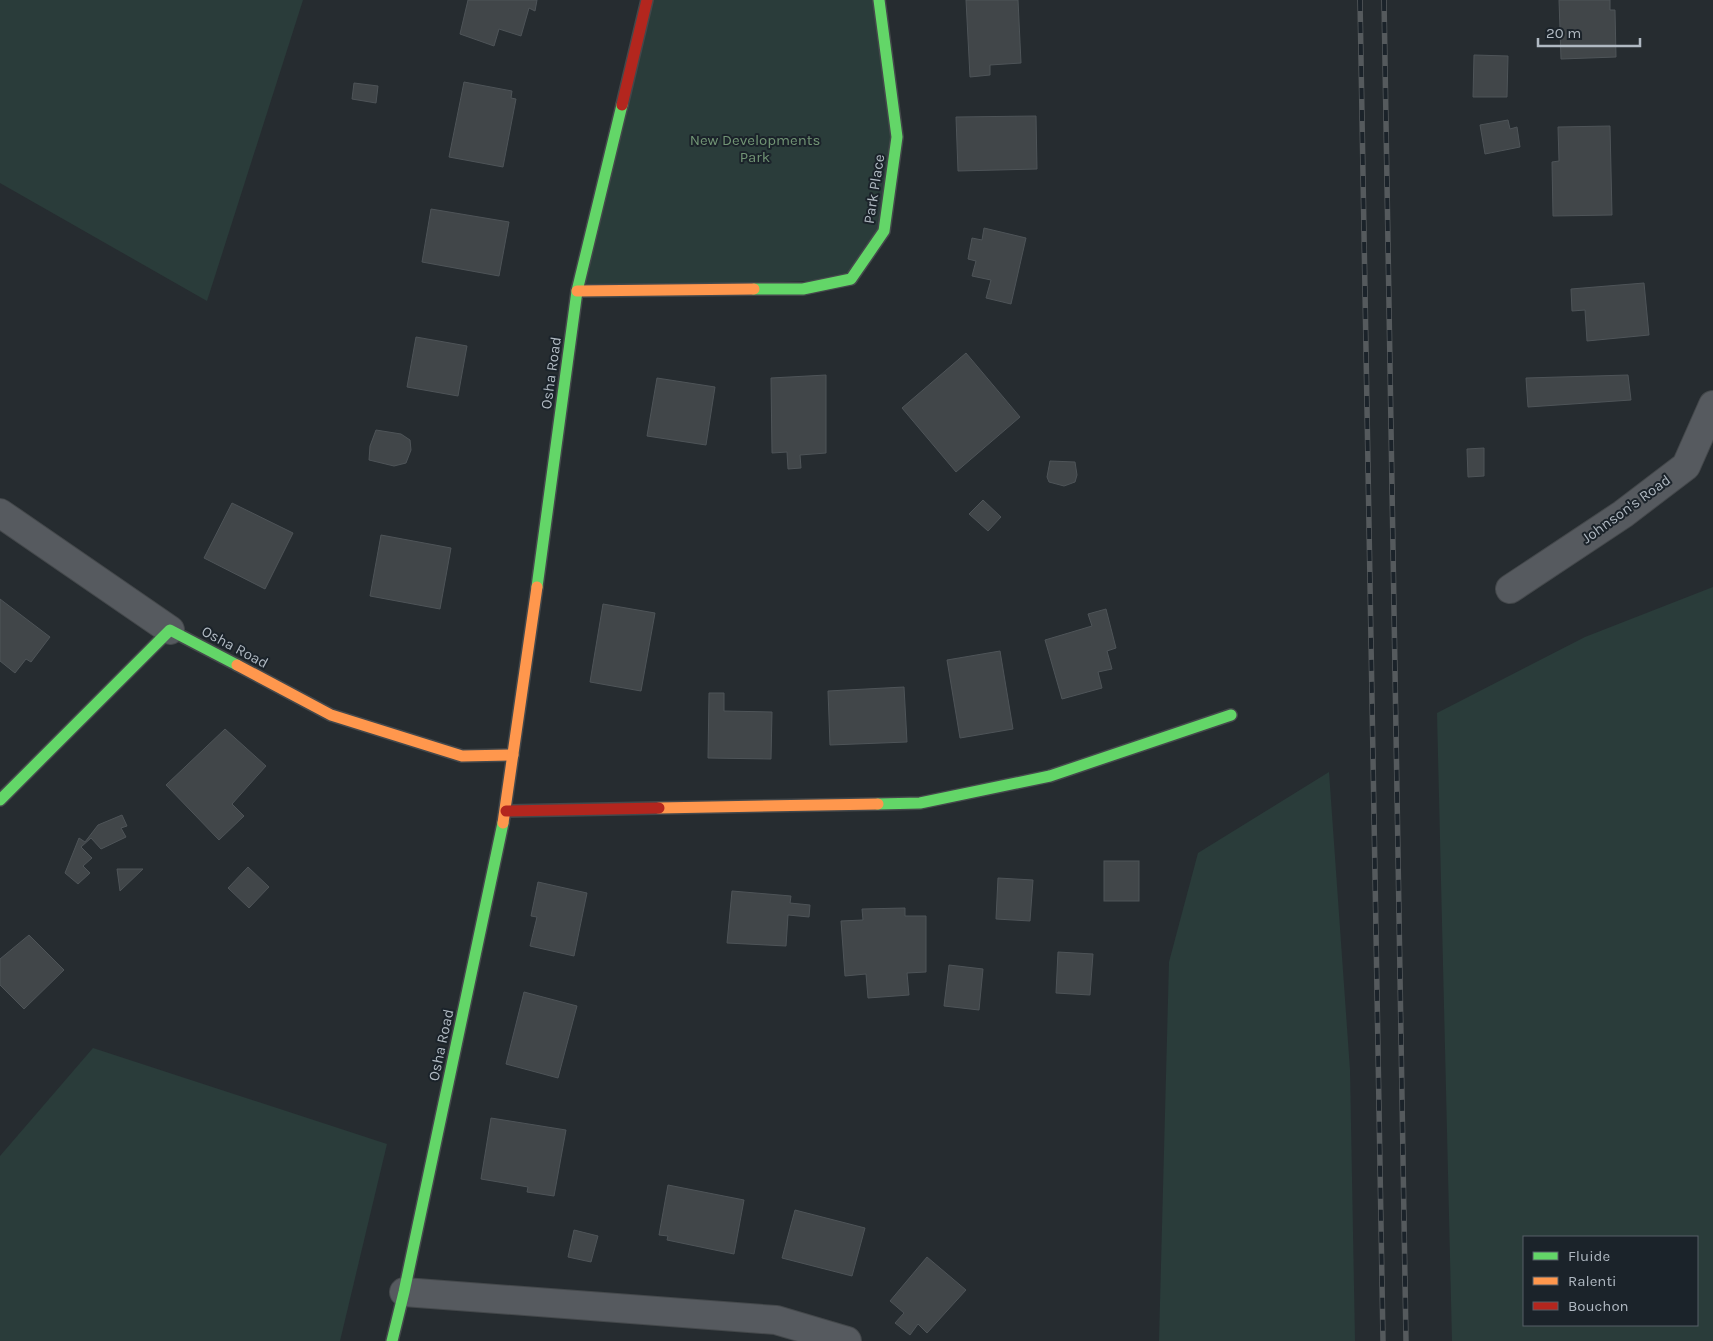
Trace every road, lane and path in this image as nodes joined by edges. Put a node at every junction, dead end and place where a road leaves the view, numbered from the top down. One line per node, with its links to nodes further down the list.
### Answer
1 (647, 0): 3 (street, Osha Road)
2 (879, 0): 3 (street, Park Place)
3 (577, 292): 9 (street, Osha Road)
4 (1713, 404): 6 (street, Johnson's Road)
5 (0, 514): 7 (street)
6 (1510, 589)
7 (170, 630): 9 (street, Osha Road); 10 (street)
8 (1231, 715): 11 (street)
9 (513, 755): 11 (street, Osha Road)
10 (0, 800)
11 (506, 811): 12 (street, Osha Road)
12 (404, 1292): 13 (street, Osha Road); 14 (street)
13 (392, 1341)
14 (847, 1341)

